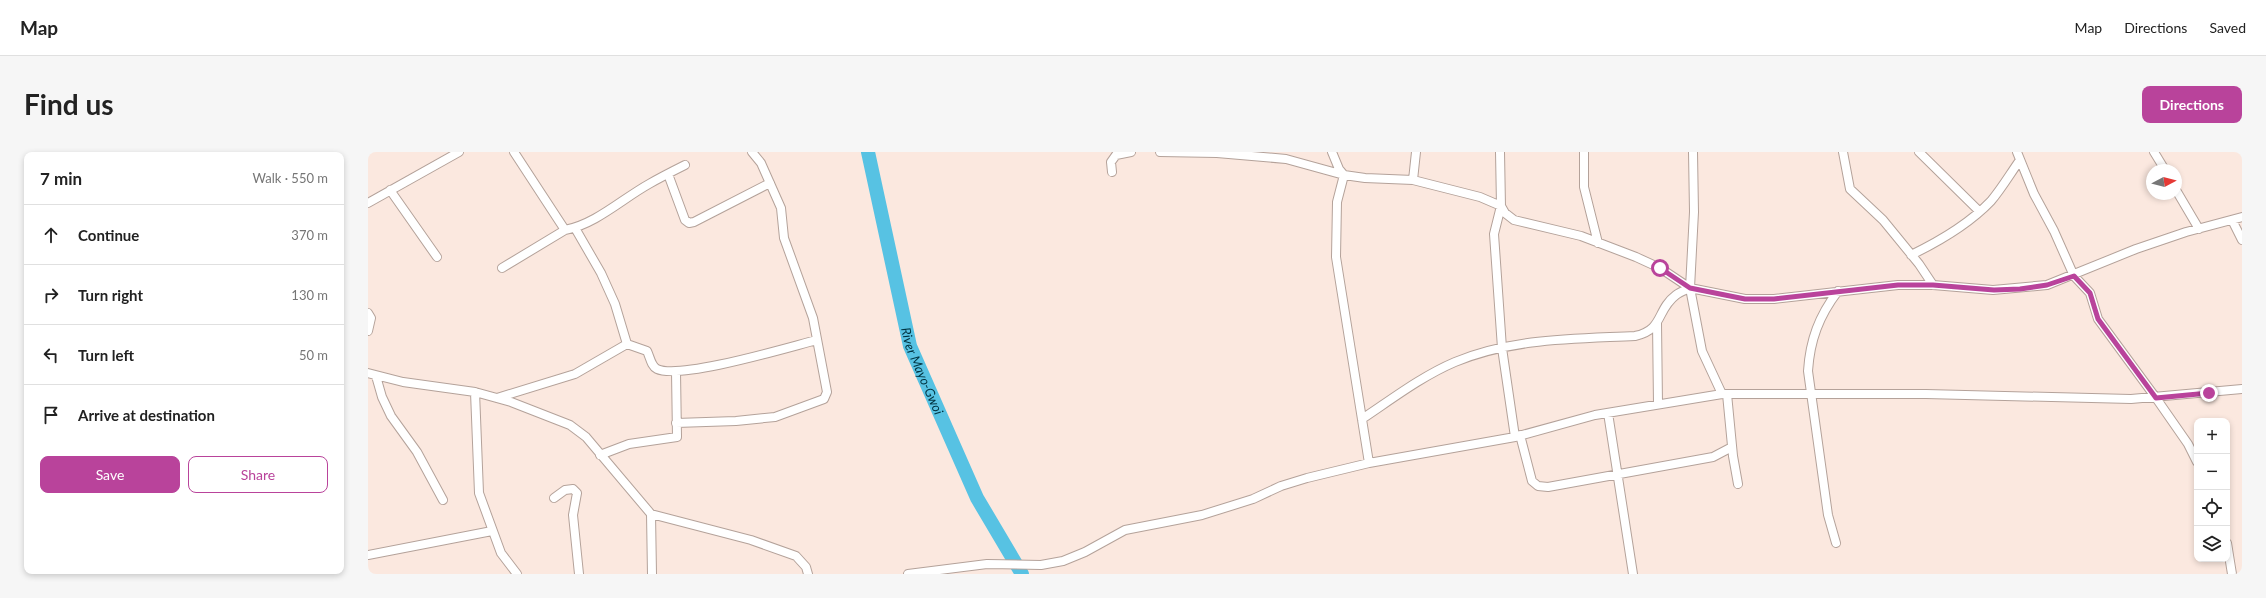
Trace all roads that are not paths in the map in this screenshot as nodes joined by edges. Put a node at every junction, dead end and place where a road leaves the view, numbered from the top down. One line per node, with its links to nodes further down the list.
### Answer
1 (459, 152): 22 (street)
2 (514, 152): 31 (street)
3 (752, 152): 21 (street)
4 (1131, 152): 17 (street)
5 (1160, 152): 19 (street)
6 (1332, 152): 19 (street)
7 (1416, 152): 20 (street)
8 (1500, 152): 25 (street)
9 (1584, 152): 33 (street)
10 (1693, 152): 39 (street)
11 (1843, 152): 34 (street)
12 (1918, 152): 26 (street)
13 (2154, 152): 15 (street)
14 (2018, 156): 26 (street); 37 (street)
15 (2161, 164)
16 (685, 165): 18 (street)
17 (1112, 172)
18 (668, 174): 21 (street); 29 (street)
19 (1344, 175): 20 (street); 58 (street)
20 (1413, 180): 25 (street)
21 (770, 183): 44 (street)
22 (390, 190): 24 (street); 35 (street)
23 (2182, 200): 30 (street)
24 (368, 203)
25 (1501, 206): 33 (street); 46 (street)
26 (1979, 211): 34 (street)
27 (2242, 217): 28 (street)
28 (2232, 220): 30 (street); 32 (street)
29 (575, 228): 31 (street); 45 (street)
30 (2199, 229): 37 (street)
31 (565, 230): 36 (street)
32 (2242, 240)
33 (1598, 243): 39 (street)
34 (1911, 255): 38 (street)
35 (437, 257)
36 (502, 268)
37 (2074, 276): 38 (street); 55 (street)
38 (1933, 285): 40 (street)
39 (1690, 288): 40 (street); 42 (street); 53 (street)
40 (1838, 291): 52 (street)
41 (368, 313): 43 (street)
42 (1657, 322): 46 (street); 56 (street)
43 (368, 331)
44 (817, 340): 47 (street); 59 (street)
45 (626, 344): 47 (street); 54 (street)
46 (1502, 348): 58 (street); 60 (street)
47 (676, 372): 59 (street)
48 (368, 373): 49 (street)
49 (376, 376): 51 (street); 68 (street)
50 (2242, 389): 55 (street)
51 (475, 392): 54 (street); 70 (street)
52 (1809, 393): 53 (street); 55 (street); 71 (street)
53 (1724, 394): 56 (street); 61 (street)
54 (496, 398): 62 (street)
55 (2156, 398): 63 (street)
56 (1658, 404): 57 (street)
57 (1608, 413): 60 (street); 65 (street)
58 (1362, 419): 64 (street)
59 (676, 423): 62 (street)
60 (1518, 436): 64 (street); 65 (street)
61 (1732, 446): 65 (street); 66 (street)
62 (600, 455): 69 (street)
63 (2194, 456)
64 (1369, 463): 78 (street)
65 (1617, 474): 79 (street)
66 (1738, 484)
67 (554, 498): 75 (street)
68 (442, 500)
69 (652, 514): 76 (street); 77 (street)
70 (492, 531): 72 (street); 74 (street)
71 (1836, 543)
72 (368, 555)
73 (2230, 562): 80 (street)
74 (517, 574)
75 (579, 574)
76 (652, 574)
77 (808, 574)
78 (908, 574)
79 (1633, 574)
80 (2232, 574)

